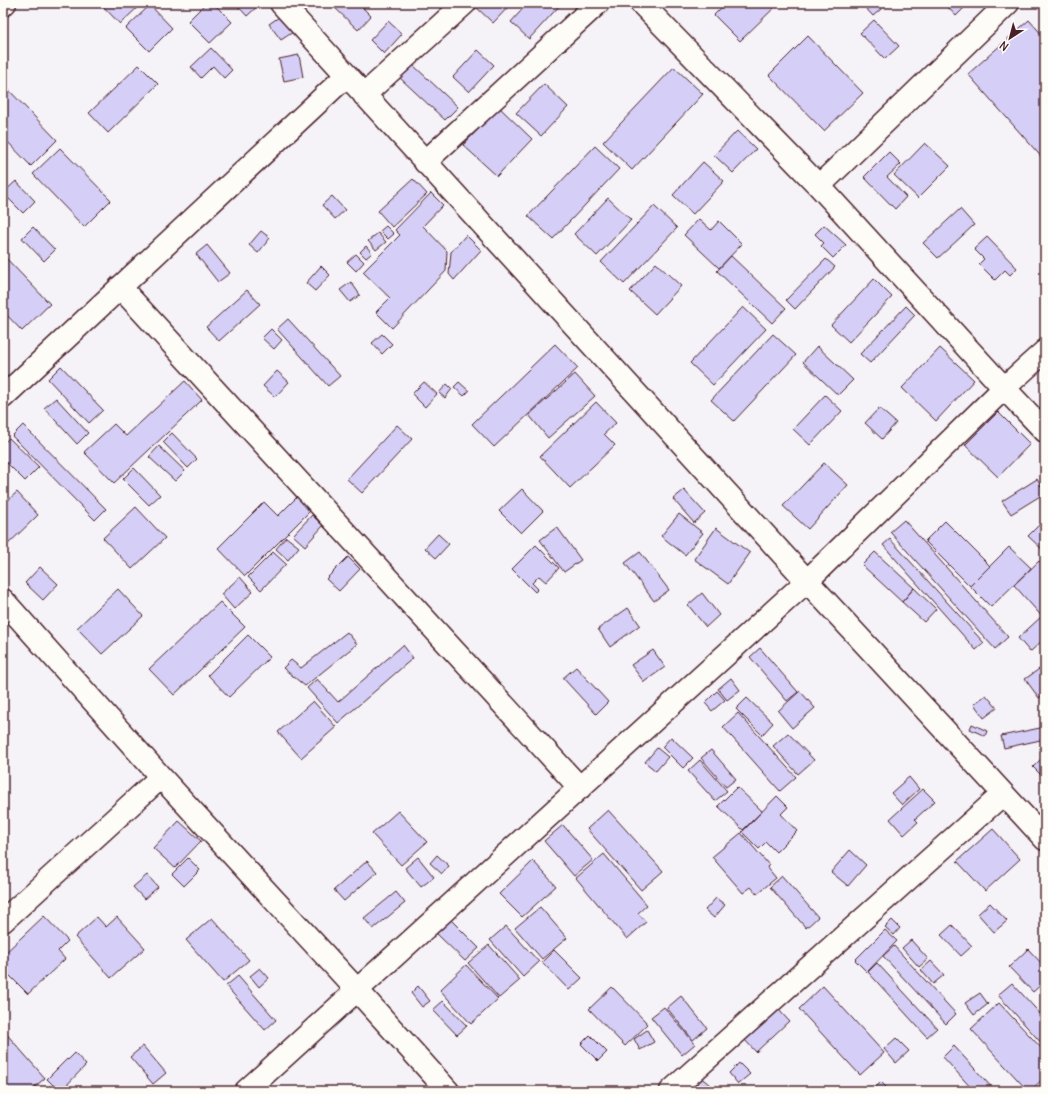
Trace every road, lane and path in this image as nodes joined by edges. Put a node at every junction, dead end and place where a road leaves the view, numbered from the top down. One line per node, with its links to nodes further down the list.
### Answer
1 (281, 3): 6 (street)
2 (465, 3): 7 (street)
3 (598, 3): 8 (street)
4 (642, 3): 9 (street)
5 (1008, 3): 9 (street)
6 (346, 76): 7 (street); 10 (street)
7 (364, 95): 8 (street)
8 (425, 162): 15 (street)
9 (819, 186): 12 (street)
10 (120, 287): 13 (street); 18 (street)
11 (1045, 350): 12 (street)
12 (1004, 388): 14 (street); 15 (street)
13 (3, 397)
14 (1045, 430)
15 (807, 581): 18 (street); 19 (street)
16 (3, 600): 17 (street)
17 (161, 778): 21 (street); 22 (street)
18 (580, 788): 22 (street)
19 (1003, 794): 20 (street); 25 (street)
20 (1045, 839)
21 (3, 921)
22 (357, 990): 23 (street); 24 (street)
23 (246, 1091)
24 (448, 1091)
25 (671, 1091)

